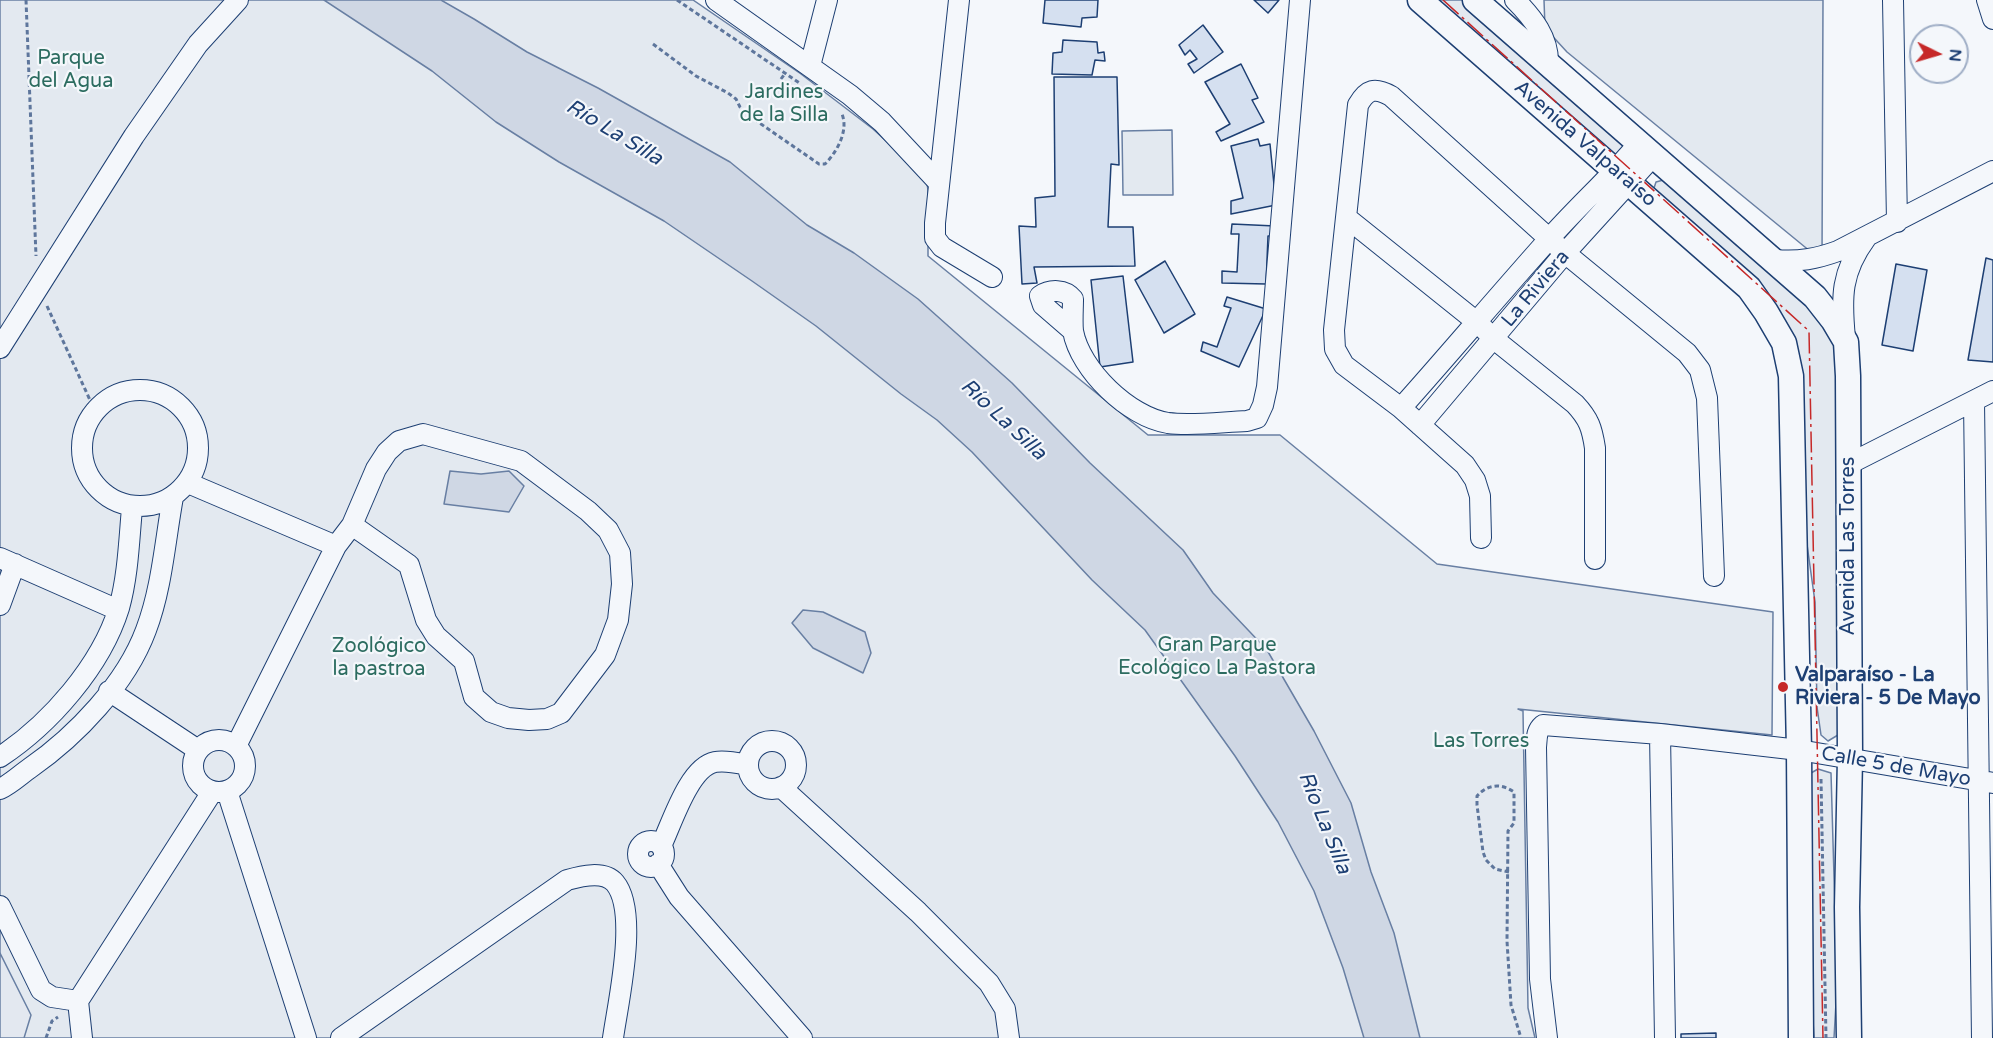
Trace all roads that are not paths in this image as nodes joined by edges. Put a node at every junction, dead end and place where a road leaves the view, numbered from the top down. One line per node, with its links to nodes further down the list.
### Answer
1 (238, 0): 29 (street)
2 (716, 0): 13 (street)
3 (827, 0): 13 (street)
4 (959, 0): 17 (street)
5 (1300, 0): 26 (street)
6 (1420, 0): 16 (main road, Avenida Valparaíso)
7 (1475, 0): 12 (main road, Avenida Valparaíso)
8 (1515, 0): 12 (street)
9 (1893, 0): 19 (street)
10 (1987, 0): 11 (street)
11 (1993, 19)
12 (1548, 64): 14 (main road, Avenida Valparaíso)
13 (810, 66): 17 (street)
14 (1647, 149): 16 (street, La Riviera); 23 (main road, Avenida Valparaíso)
15 (1993, 171): 19 (street)
16 (1622, 178): 21 (street, La Riviera); 22 (street, La Riviera); 50 (main road, Avenida Valparaíso)
17 (939, 183): 24 (street)
18 (1347, 218): 21 (street); 25 (street); 32 (street)
19 (1896, 222): 20 (street)
20 (1868, 236): 23 (street); 28 (street)
21 (1550, 238): 22 (street); 25 (street, La Riviera)
22 (1565, 253): 27 (street, La Riviera); 43 (street)
23 (1775, 261): 28 (main road, Avenida Las Torres)
24 (992, 277)
25 (1478, 323): 27 (street); 32 (street, La Riviera)
26 (1073, 331)
27 (1494, 339): 33 (street, La Riviera); 41 (street)
28 (1846, 342): 34 (main road, Avenida Las Torres)
29 (0, 348)
30 (1993, 391): 31 (street)
31 (1974, 401): 34 (street); 54 (street)
32 (1401, 408): 33 (street)
33 (1420, 425): 39 (street)
34 (1849, 464): 52 (main road, Avenida Las Torres)
35 (188, 483): 36 (street); 37 (street); 40 (street)
36 (172, 496): 37 (street); 46 (street)
37 (132, 508): 45 (street)
38 (352, 525): 38 (street); 40 (street)
39 (1481, 538)
40 (336, 546): 48 (street)
41 (1595, 559)
42 (7, 561): 44 (street); 45 (street)
43 (1714, 576)
44 (0, 605)
45 (118, 610): 51 (street)
46 (109, 691): 49 (street); 56 (street)
47 (1660, 734): 50 (street, Calle 5 de Mayo); 66 (street, Calle 5 de Mayo); 67 (street)
48 (236, 746): 49 (street); 57 (street)
49 (198, 750): 57 (street)
50 (1799, 750): 52 (street, Calle 5 de Mayo); 68 (main road)
51 (0, 757)
52 (1850, 758): 54 (street, Calle 5 de Mayo); 69 (main road, Avenida Las Torres)
53 (748, 765): 55 (street); 55 (street); 64 (street)
54 (1986, 782): 70 (street)
55 (781, 787): 65 (street)
56 (0, 789)
57 (220, 791): 59 (street); 61 (street)
58 (0, 906): 59 (street)
59 (78, 1001): 60 (street)
60 (82, 1038)
61 (306, 1038)
62 (341, 1038): 63 (street)
63 (613, 1038)
64 (802, 1038)
65 (1009, 1038)
66 (1547, 1038)
67 (1665, 1038)
68 (1801, 1038)
69 (1849, 1038)
70 (1982, 1038)

